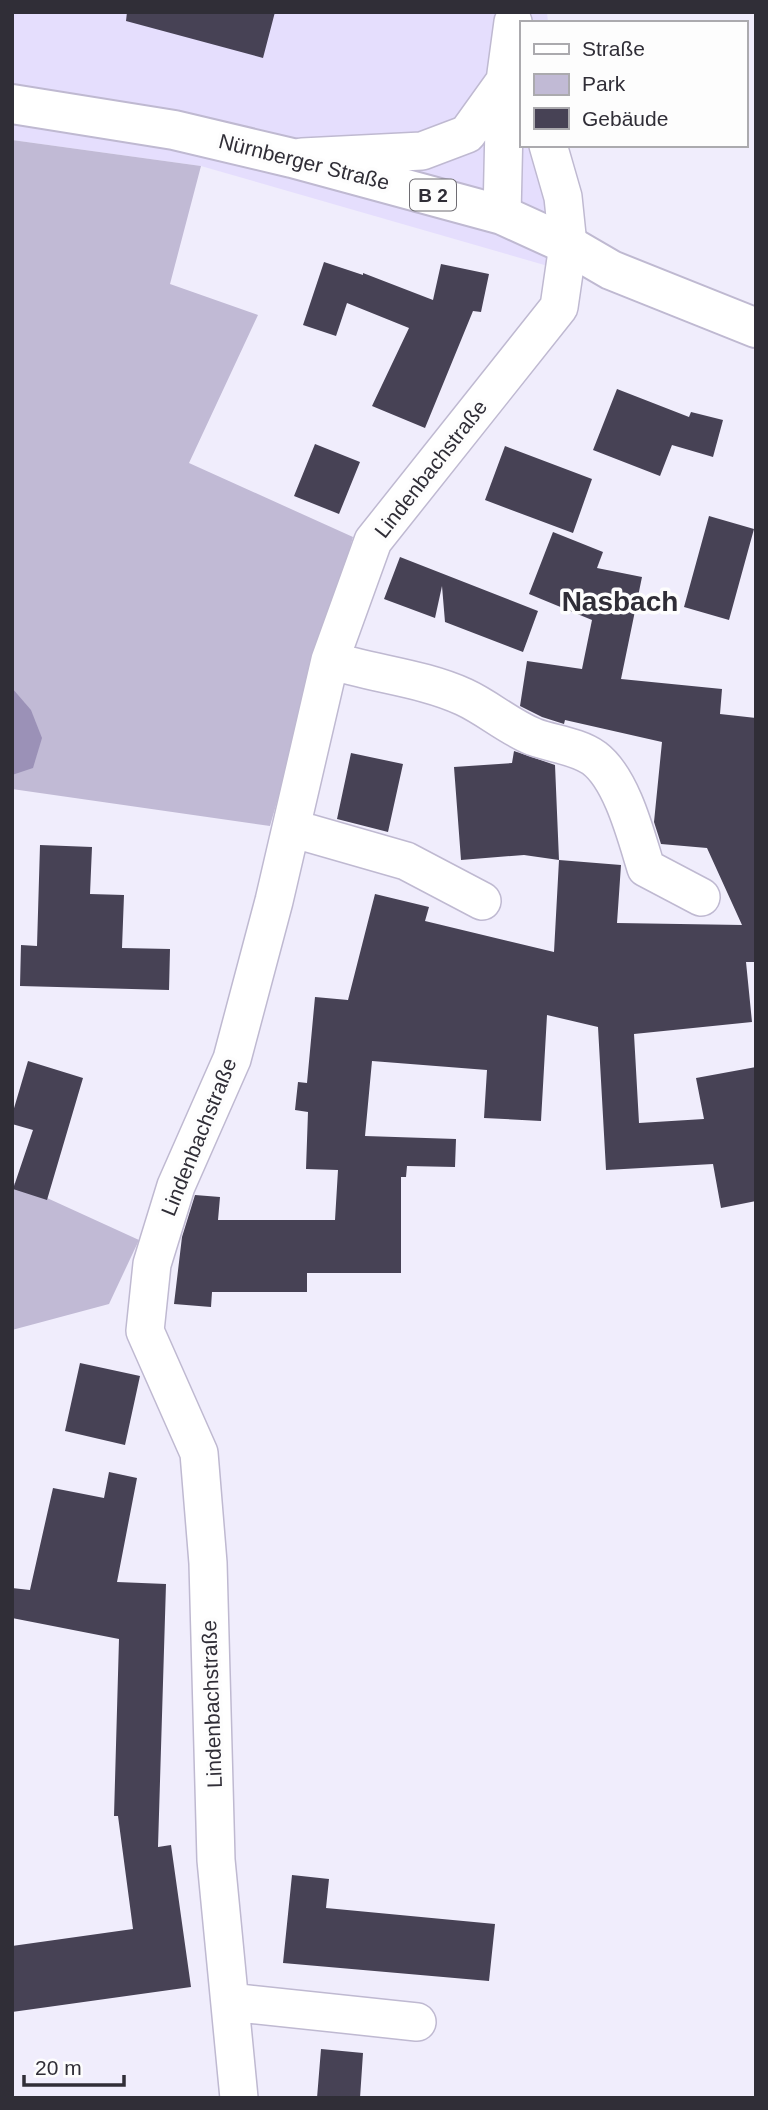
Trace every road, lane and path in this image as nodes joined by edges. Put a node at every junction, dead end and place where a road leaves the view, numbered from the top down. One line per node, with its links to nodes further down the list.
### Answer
1 (512, 42): 4 (street); 5 (street)
2 (12, 104): 4 (main road, Nürnberger Straße / B 2)
3 (549, 147): 6 (street, Lindenbachstraße)
4 (292, 158): 5 (main road, Nürnberger Straße / B 2)
5 (502, 215): 6 (main road, Nürnberger Straße / B 2)
6 (568, 245): 7 (main road, Nürnberger Straße / B 2); 8 (street, Lindenbachstraße)
7 (747, 325)
8 (330, 660): 9 (street, Lindenbachstraße); 10 (street)
9 (291, 828): 11 (street); 12 (street, Lindenbachstraße)
10 (702, 897)
11 (482, 901)
12 (230, 2002): 13 (street); 14 (street, Lindenbachstraße)
13 (417, 2022)
14 (239, 2098)

